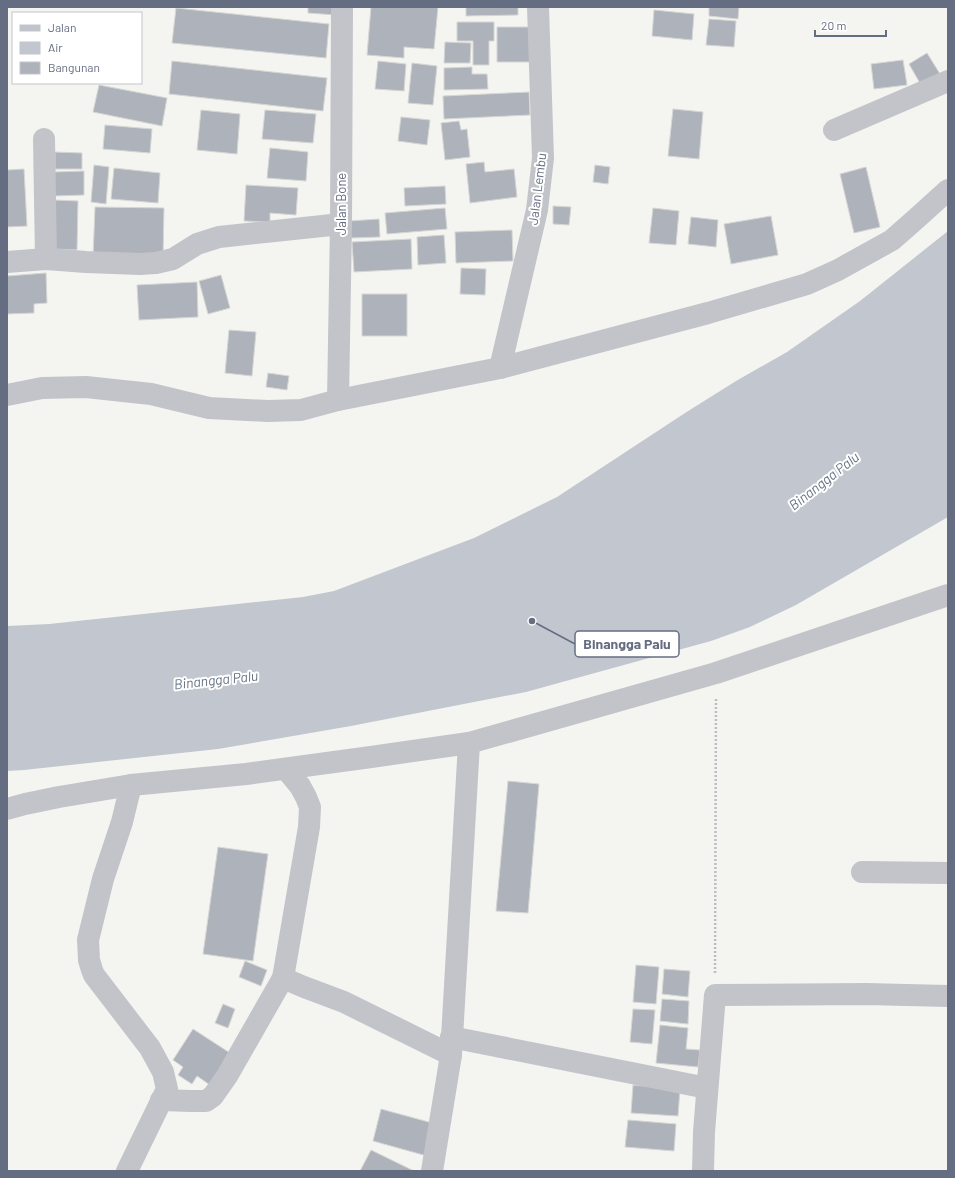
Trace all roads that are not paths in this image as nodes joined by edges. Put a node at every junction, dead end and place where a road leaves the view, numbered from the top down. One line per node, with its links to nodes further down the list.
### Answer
1 (342, 7): 7 (street, Jalan Bone)
2 (538, 7): 10 (street, Jalan Lembu)
3 (948, 81): 4 (street)
4 (834, 130)
5 (44, 139): 8 (street)
6 (948, 190): 10 (street)
7 (341, 224): 8 (street); 12 (street, Jalan Bone)
8 (46, 260): 9 (street)
9 (7, 262)
10 (500, 368): 12 (street)
11 (7, 395): 12 (street)
12 (338, 400)
13 (948, 595): 14 (street)
14 (469, 742): 15 (street); 22 (street)
15 (286, 769): 16 (street); 20 (street)
16 (131, 785): 17 (street); 24 (street)
17 (7, 809)
18 (862, 872): 19 (street)
19 (948, 873)
20 (283, 978): 22 (street); 24 (street)
21 (948, 996): 23 (street)
22 (451, 1046): 23 (street); 26 (street)
23 (707, 1088): 27 (street)
24 (161, 1100): 25 (street)
25 (128, 1171)
26 (432, 1171)
27 (703, 1171)

